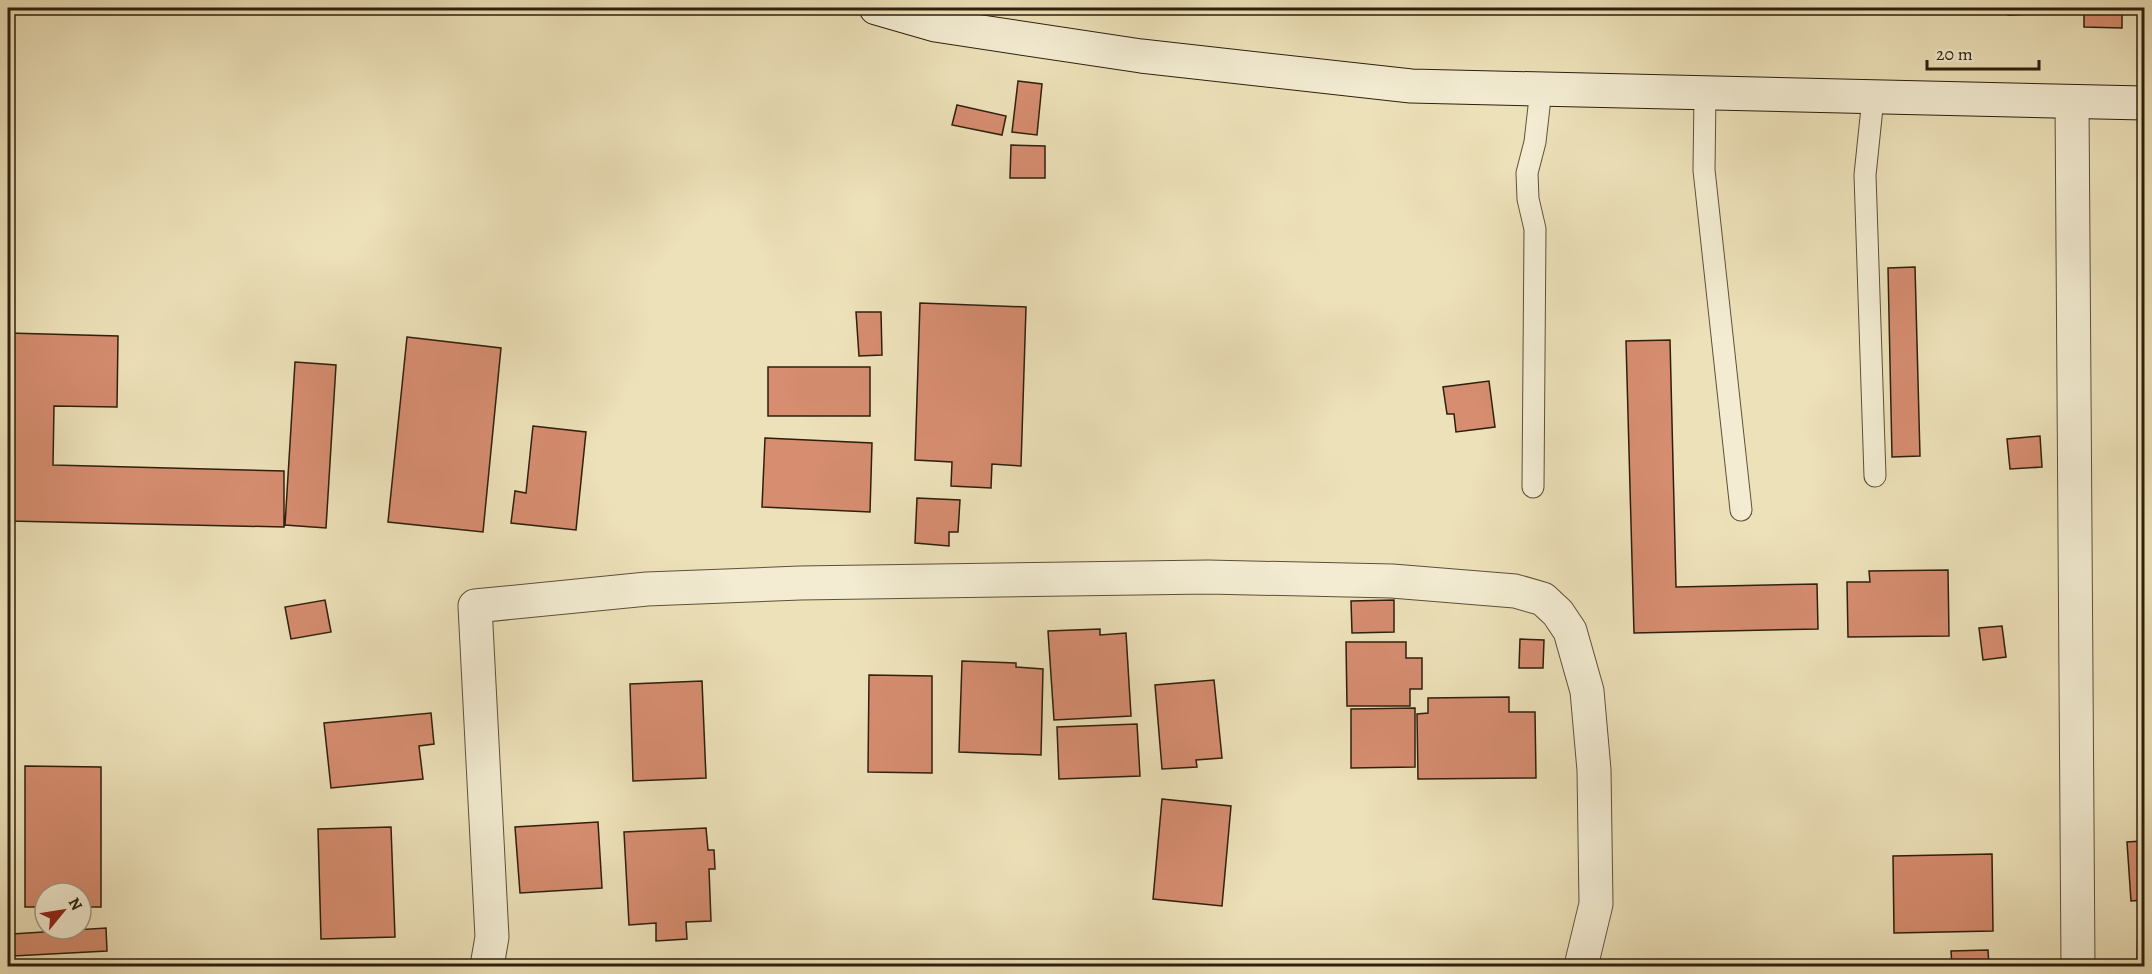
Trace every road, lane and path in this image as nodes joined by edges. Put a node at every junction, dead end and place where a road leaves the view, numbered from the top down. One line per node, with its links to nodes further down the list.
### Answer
1 (876, 8): 2 (street)
2 (1541, 89): 3 (street); 8 (lane)
3 (1705, 93): 4 (street); 9 (lane)
4 (1873, 98): 5 (street); 7 (lane)
5 (2072, 102): 6 (street); 12 (street)
6 (2145, 103)
7 (1875, 476)
8 (1533, 487)
9 (1741, 510)
10 (487, 966): 11 (street)
11 (1581, 966)
12 (2079, 966)

